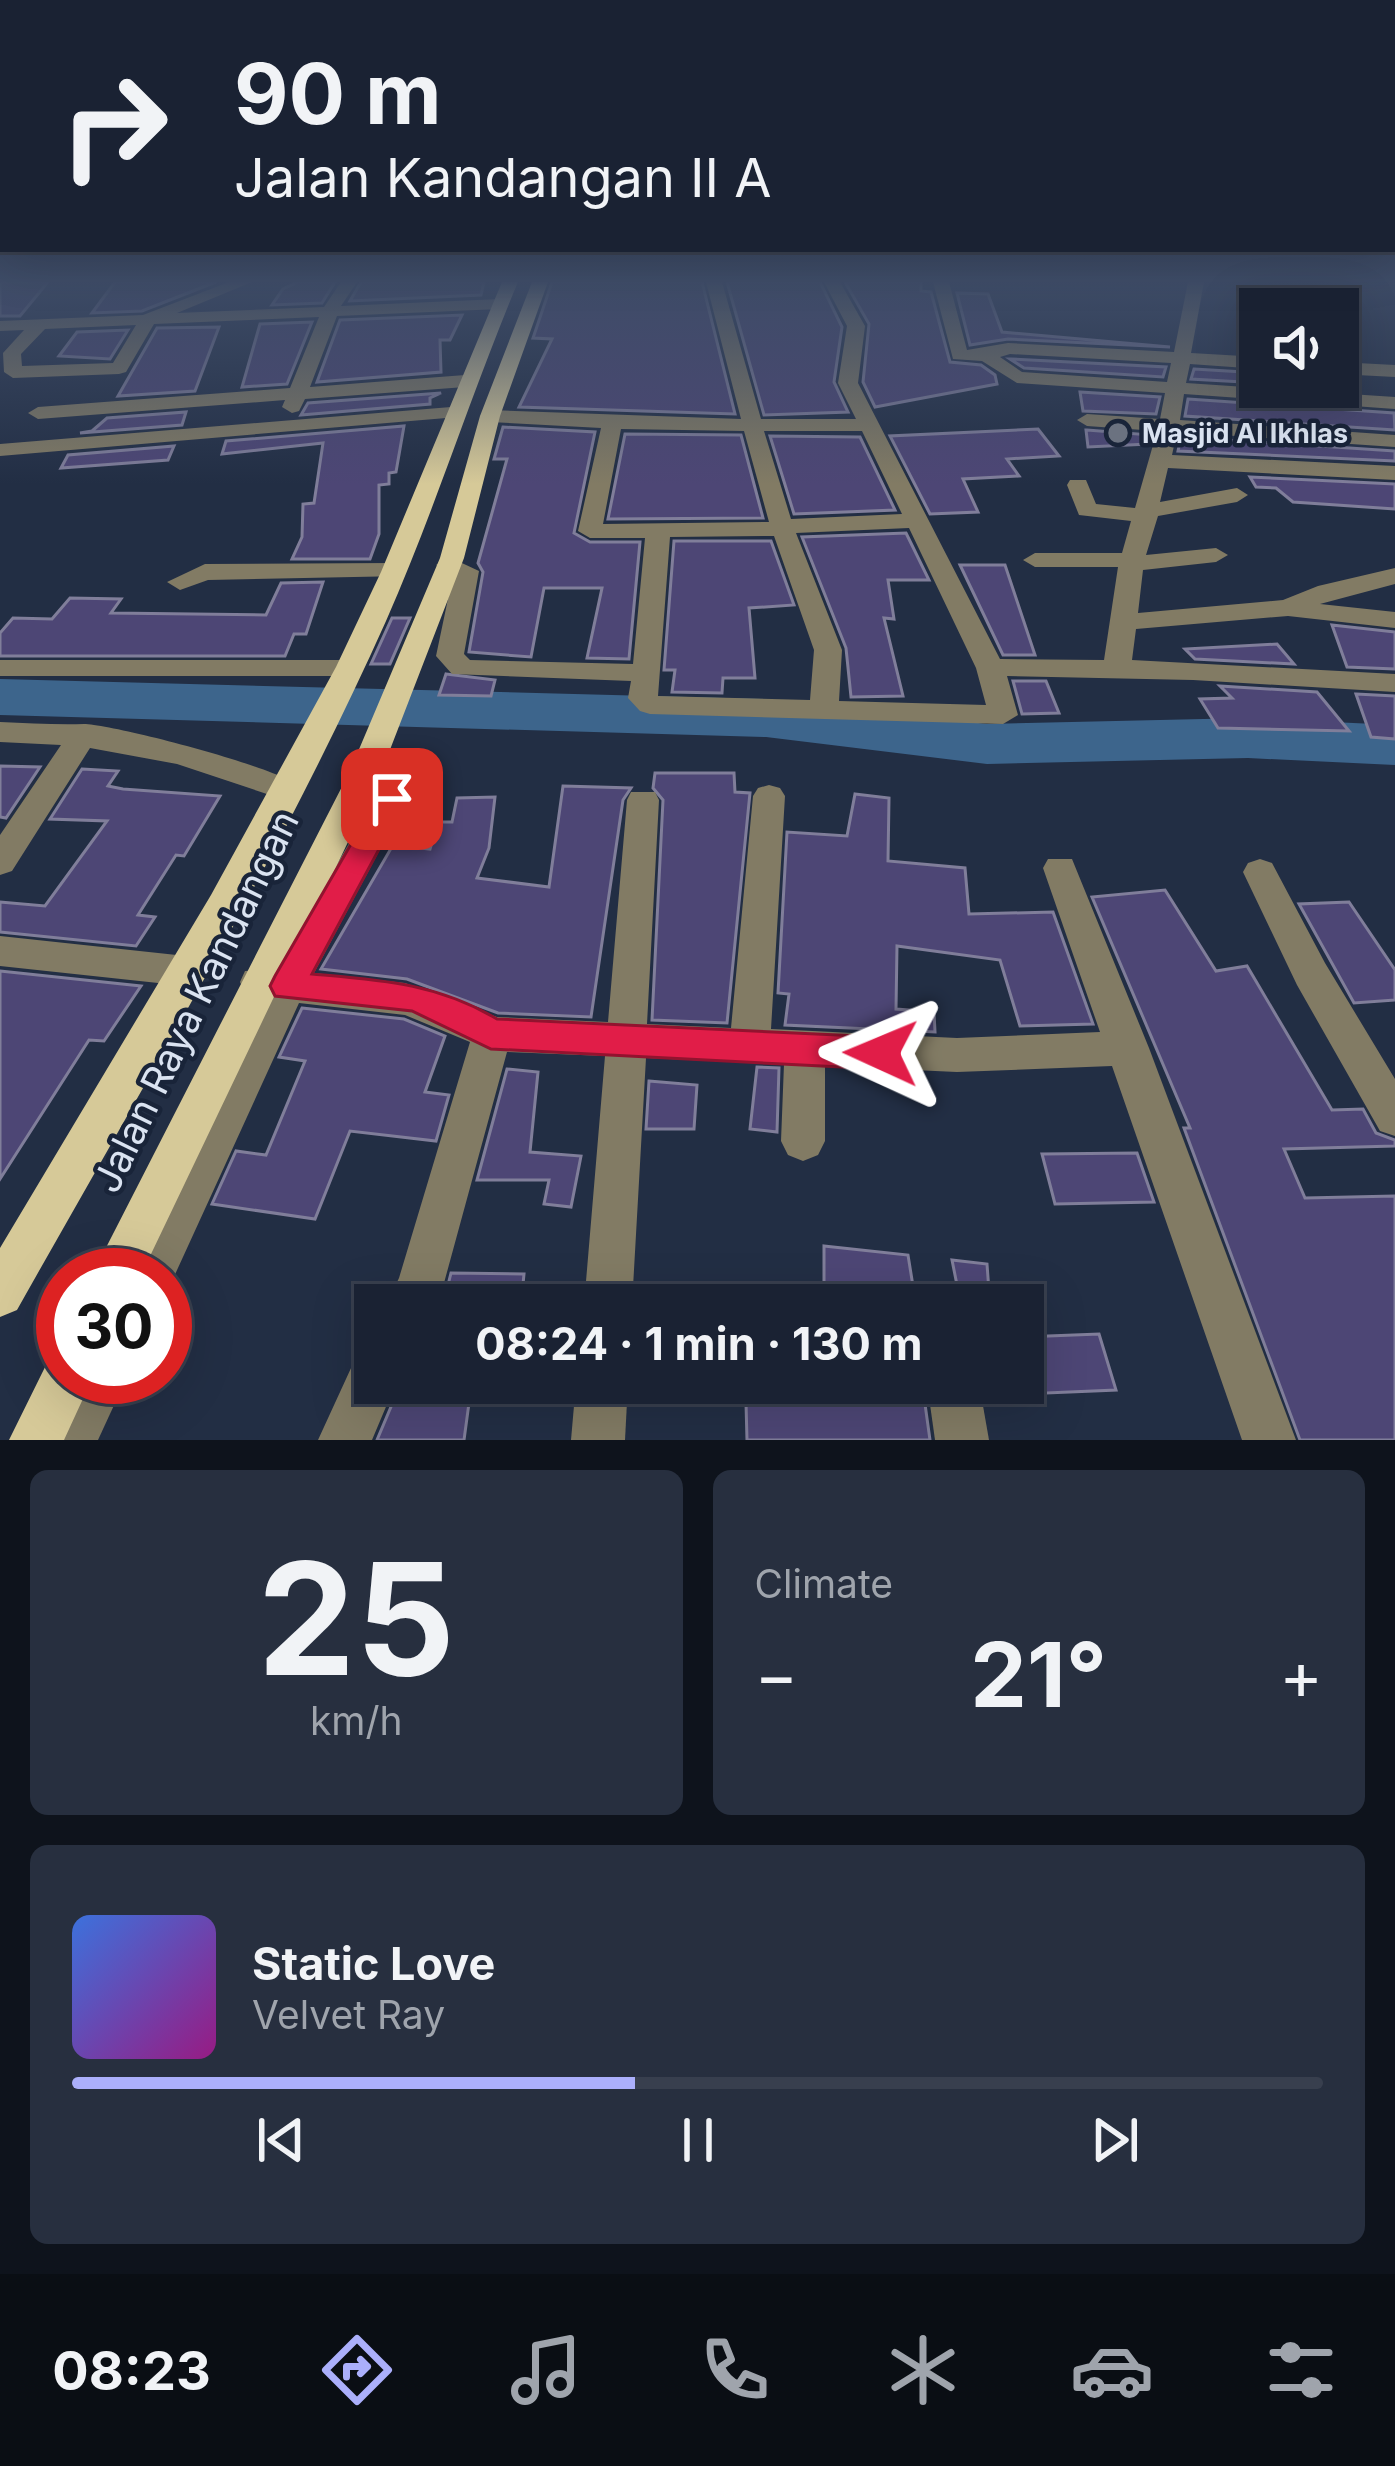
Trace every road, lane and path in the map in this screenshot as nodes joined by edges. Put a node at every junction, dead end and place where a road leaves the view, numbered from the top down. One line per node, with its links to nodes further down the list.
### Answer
1 (130, 349): 11 (street)
2 (315, 349): 19 (street)
3 (479, 349): 17 (main road, Jalan Raya Kandangan)
4 (515, 349): 23 (main road, Jalan Raya Kandangan)
5 (736, 349): 26 (street)
6 (853, 349): 27 (street)
7 (957, 349): 12 (street)
8 (1005, 349): 12 (street)
9 (1028, 349): 13 (street)
10 (1180, 349): 13 (street)
11 (6, 354)
12 (986, 356): 18 (street)
13 (1178, 358): 14 (street); 18 (street)
14 (1239, 362)
15 (1359, 369): 16 (street)
16 (1395, 371)
17 (465, 381): 19 (street); 22 (main road, Jalan Raya Kandangan)
18 (1172, 391): 20 (street); 29 (street)
19 (298, 393): 21 (street); 28 (street)
20 (1395, 404)
21 (38, 412)
22 (451, 413): 28 (street); 44 (main road, Jalan Raya Kandangan)
23 (490, 416): 25 (street); 43 (main road, Jalan Raya Kandangan)
24 (1087, 420): 29 (street)
25 (612, 423): 26 (street); 39 (street)
26 (751, 423): 27 (street); 38 (street)
27 (868, 424): 37 (street)
28 (283, 428): 31 (street)
29 (1168, 429): 30 (street); 32 (street)
30 (1395, 441)
31 (0, 450)
32 (1157, 461): 33 (street); 36 (street)
33 (1395, 473)
34 (1078, 485): 36 (street)
35 (1237, 495): 36 (street)
36 (1146, 514): 42 (street)
37 (916, 520): 38 (street); 52 (street)
38 (782, 527): 39 (street); 56 (street)
39 (658, 532): 53 (street)
40 (1216, 555): 42 (street)
41 (1035, 560): 42 (street)
42 (1131, 562): 49 (street)
43 (449, 565): 53 (street); 67 (main road, Jalan Raya Kandangan)
44 (395, 571): 46 (street); 54 (main road, Jalan Raya Kandangan)
45 (1395, 576): 47 (street)
46 (180, 582)
47 (1288, 608): 48 (street); 49 (street)
48 (1395, 620)
49 (1121, 622): 50 (street)
50 (1117, 666): 52 (street); 55 (street)
51 (0, 668): 54 (street)
52 (990, 668): 56 (street)
53 (646, 673): 56 (street)
54 (343, 680): 59 (main road, Jalan Raya Kandangan)
55 (1395, 683)
56 (824, 710)
57 (0, 732): 58 (street)
58 (83, 734): 59 (street); 62 (street)
59 (295, 776): 66 (main road, Jalan Raya Kandangan)
60 (770, 796): 70 (street)
61 (643, 800): 69 (street)
62 (0, 862)
63 (1060, 868): 71 (street)
64 (1261, 872): 73 (street)
65 (0, 951): 66 (street)
66 (186, 971): 79 (main road, Jalan Raya Kandangan)
67 (273, 984): 68 (street); 75 (main road, Jalan Raya Kandangan); 76 (street)
68 (491, 1034): 69 (street); 77 (street)
69 (627, 1040): 70 (street); 78 (street)
70 (750, 1045): 72 (street)
71 (1129, 1048): 72 (street); 90 (street)
72 (805, 1051): 74 (street)
73 (1386, 1101)
74 (803, 1141)
75 (131, 1248)
76 (161, 1248)
77 (422, 1284)
78 (610, 1284)
79 (0, 1293)
80 (54, 1404): 85 (main road)
81 (88, 1404): 86 (street)
82 (361, 1404): 87 (street)
83 (601, 1404): 88 (street)
84 (956, 1404): 89 (street)
85 (36, 1440)
86 (71, 1440)
87 (345, 1440)
88 (598, 1440)
89 (962, 1440)
90 (1269, 1440)

